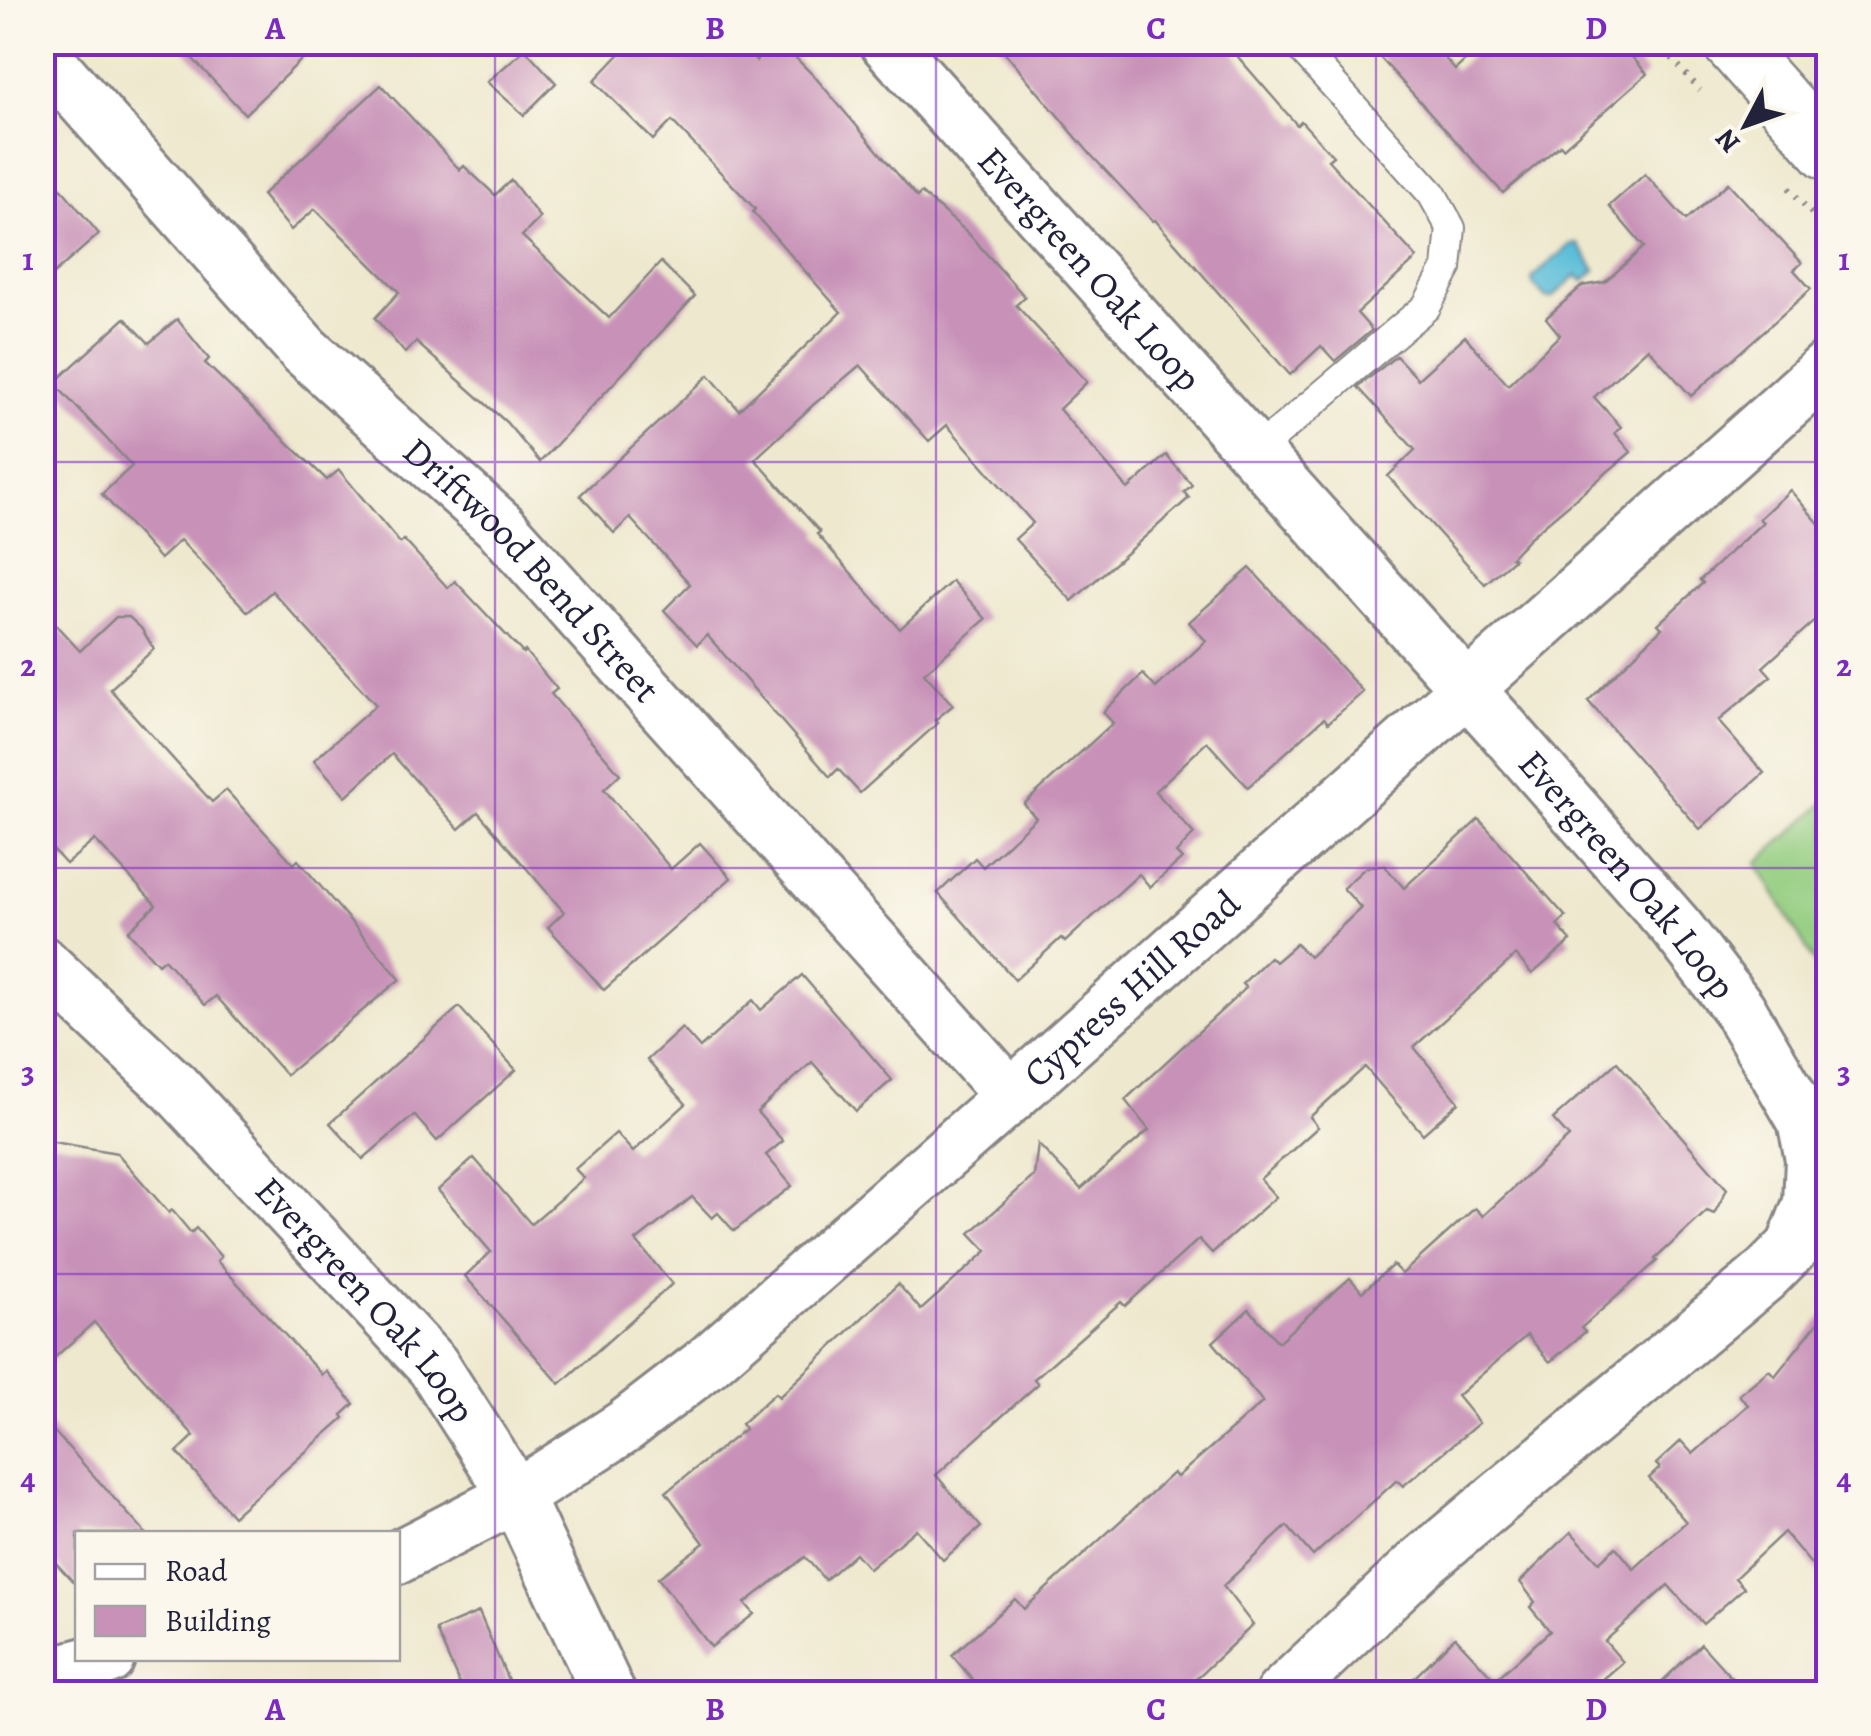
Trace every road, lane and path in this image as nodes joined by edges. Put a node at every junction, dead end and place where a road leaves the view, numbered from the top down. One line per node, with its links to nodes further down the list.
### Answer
1 (886, 42): 7 (street, Evergreen Oak Loop)
2 (1295, 42): 7 (lane)
3 (1730, 42): 5 (street)
4 (42, 54): 10 (street, Driftwood Bend Street)
5 (1828, 152)
6 (1828, 367): 8 (street, Cypress Hill Road)
7 (1255, 452): 8 (street, Evergreen Oak Loop)
8 (1466, 689): 10 (street, Cypress Hill Road); 16 (street, Evergreen Oak Loop)
9 (42, 963): 11 (street, Evergreen Oak Loop)
10 (1011, 1096): 11 (street, Cypress Hill Road)
11 (516, 1496): 12 (street, Cypress Hill Road); 15 (street, Evergreen Oak Loop)
12 (400, 1556)
13 (97, 1661): 14 (street)
14 (42, 1676)
15 (609, 1694)
16 (1282, 1694)

